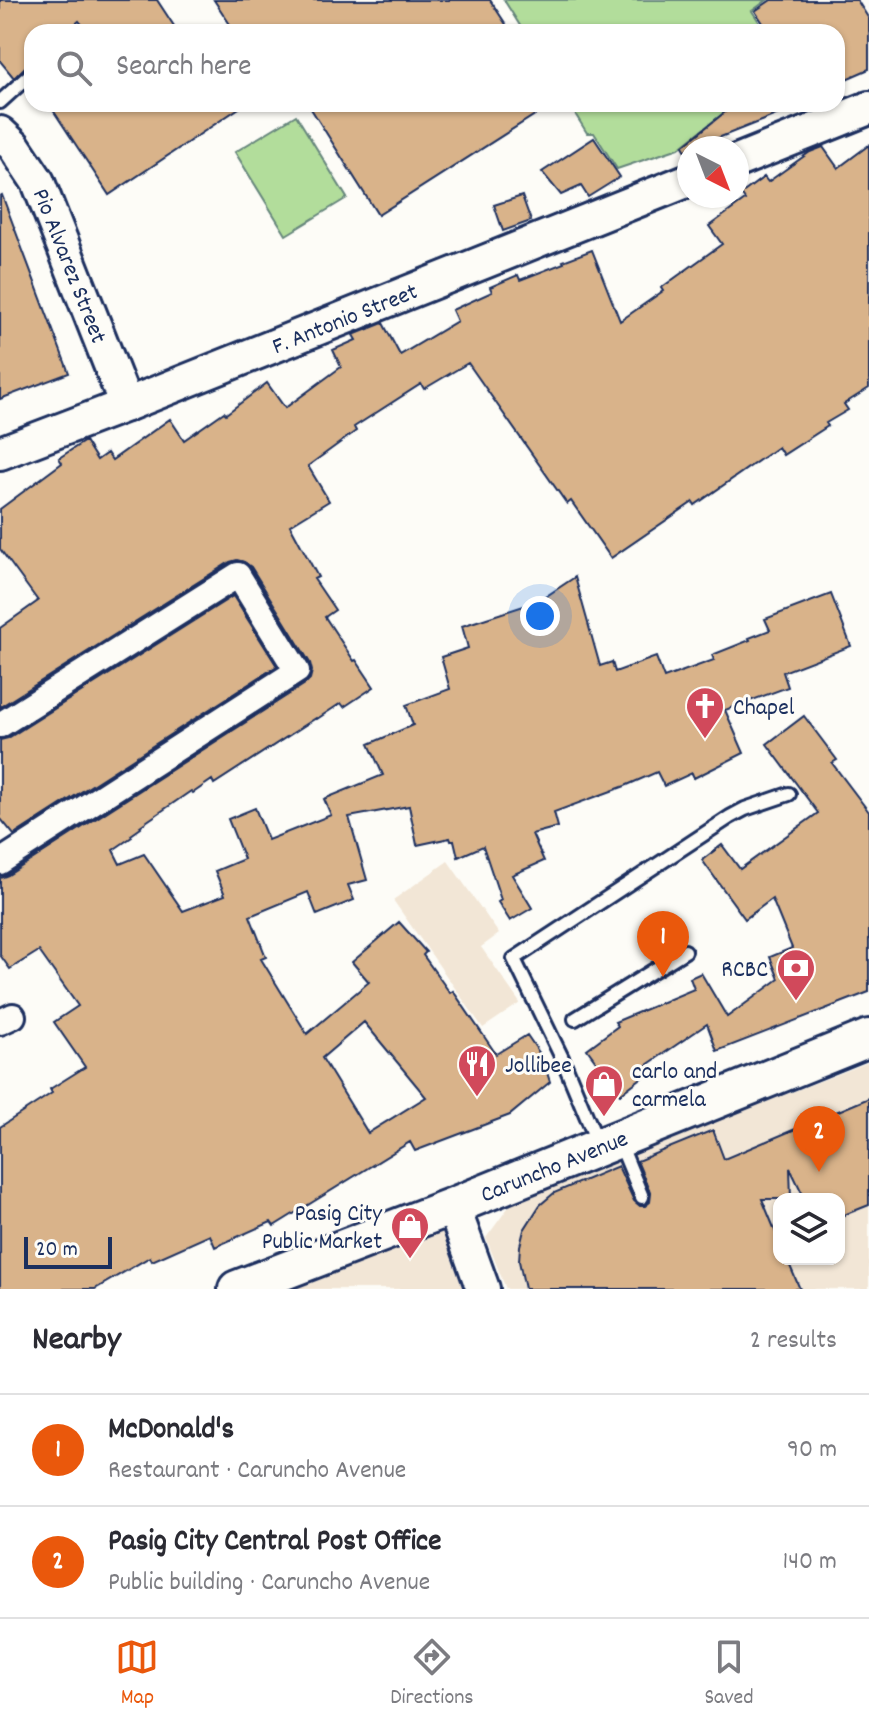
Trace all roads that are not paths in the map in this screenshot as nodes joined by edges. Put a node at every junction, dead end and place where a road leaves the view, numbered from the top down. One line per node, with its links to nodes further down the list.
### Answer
1 (24, 80): 2 (lane)
2 (0, 102)
3 (869, 108): 5 (street)
4 (0, 133): 7 (street, Pio Alvarez Street)
5 (749, 156)
6 (677, 185): 7 (street, F. Antonio Street)
7 (126, 405): 8 (street, F. Antonio Street)
8 (0, 453)
9 (0, 725): 11 (street)
10 (789, 794): 15 (lane)
11 (4, 853)
12 (685, 951): 13 (lane)
13 (575, 1019)
14 (869, 1038): 15 (main road, Caruncho Avenue)
15 (608, 1143): 16 (lane); 17 (main road, Caruncho Avenue)
16 (642, 1197)
17 (453, 1206): 18 (street); 19 (main road, Caruncho Avenue)
18 (477, 1285)
19 (237, 1289)

